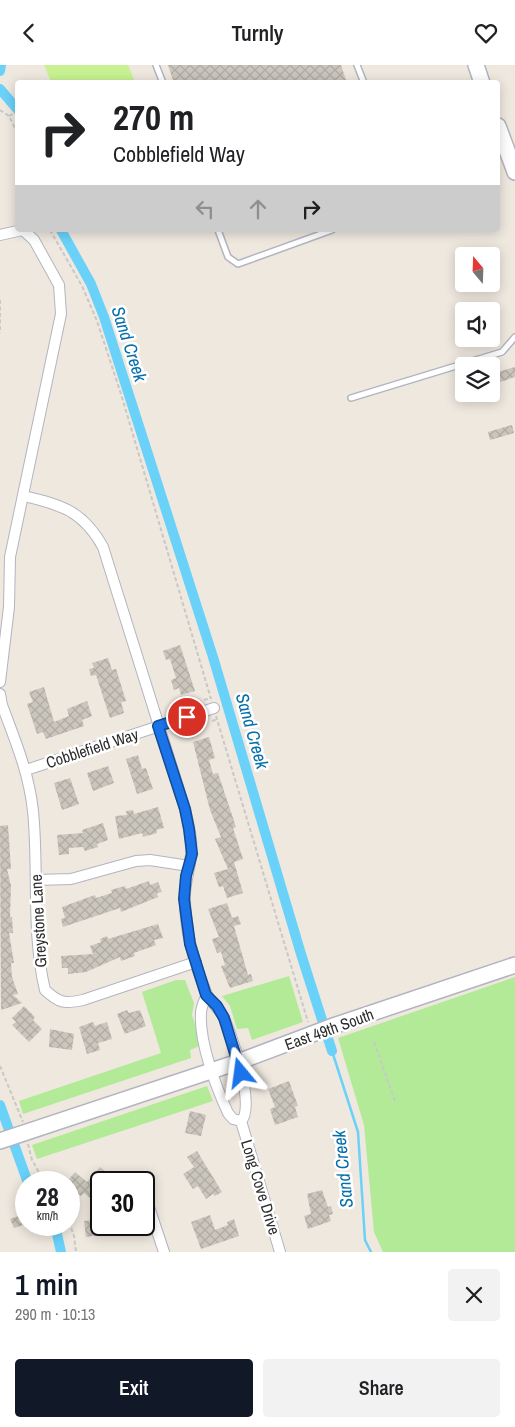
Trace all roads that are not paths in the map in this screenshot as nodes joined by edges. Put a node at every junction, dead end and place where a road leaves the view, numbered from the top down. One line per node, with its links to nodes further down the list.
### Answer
1 (156, 65): 4 (lane)
2 (357, 65): 5 (lane)
3 (476, 65): 6 (street)
4 (162, 80)
5 (363, 80)
6 (481, 80)
7 (500, 134): 8 (street)
8 (515, 172)
9 (15, 232): 13 (street)
10 (25, 232): 16 (street)
11 (219, 232): 12 (lane)
12 (326, 232)
13 (0, 235)
14 (515, 337): 15 (lane)
15 (351, 398)
16 (24, 495): 17 (street); 20 (street)
17 (0, 682)
18 (0, 695): 21 (street, Greystone Lane)
19 (213, 703): 20 (street, Cobblefield Way)
20 (158, 726): 21 (street, Cobblefield Way); 22 (street)
21 (26, 770): 23 (street, Greystone Lane)
22 (189, 866): 23 (street); 24 (street)
23 (36, 880): 24 (street, Greystone Lane)
24 (196, 961): 26 (street)
25 (515, 965): 27 (street, East 49th South)
26 (206, 995): 27 (street, Long Cove Drive); 28 (street, Long Cove Drive)
27 (238, 1062): 28 (street, East 49th South); 29 (street, Long Cove Drive)
28 (212, 1071): 29 (street, Long Cove Drive); 30 (street, East 49th South)
29 (241, 1121): 33 (street, Long Cove Drive)
30 (2, 1140)
31 (155, 1225): 32 (street)
32 (164, 1252)
33 (279, 1252)

